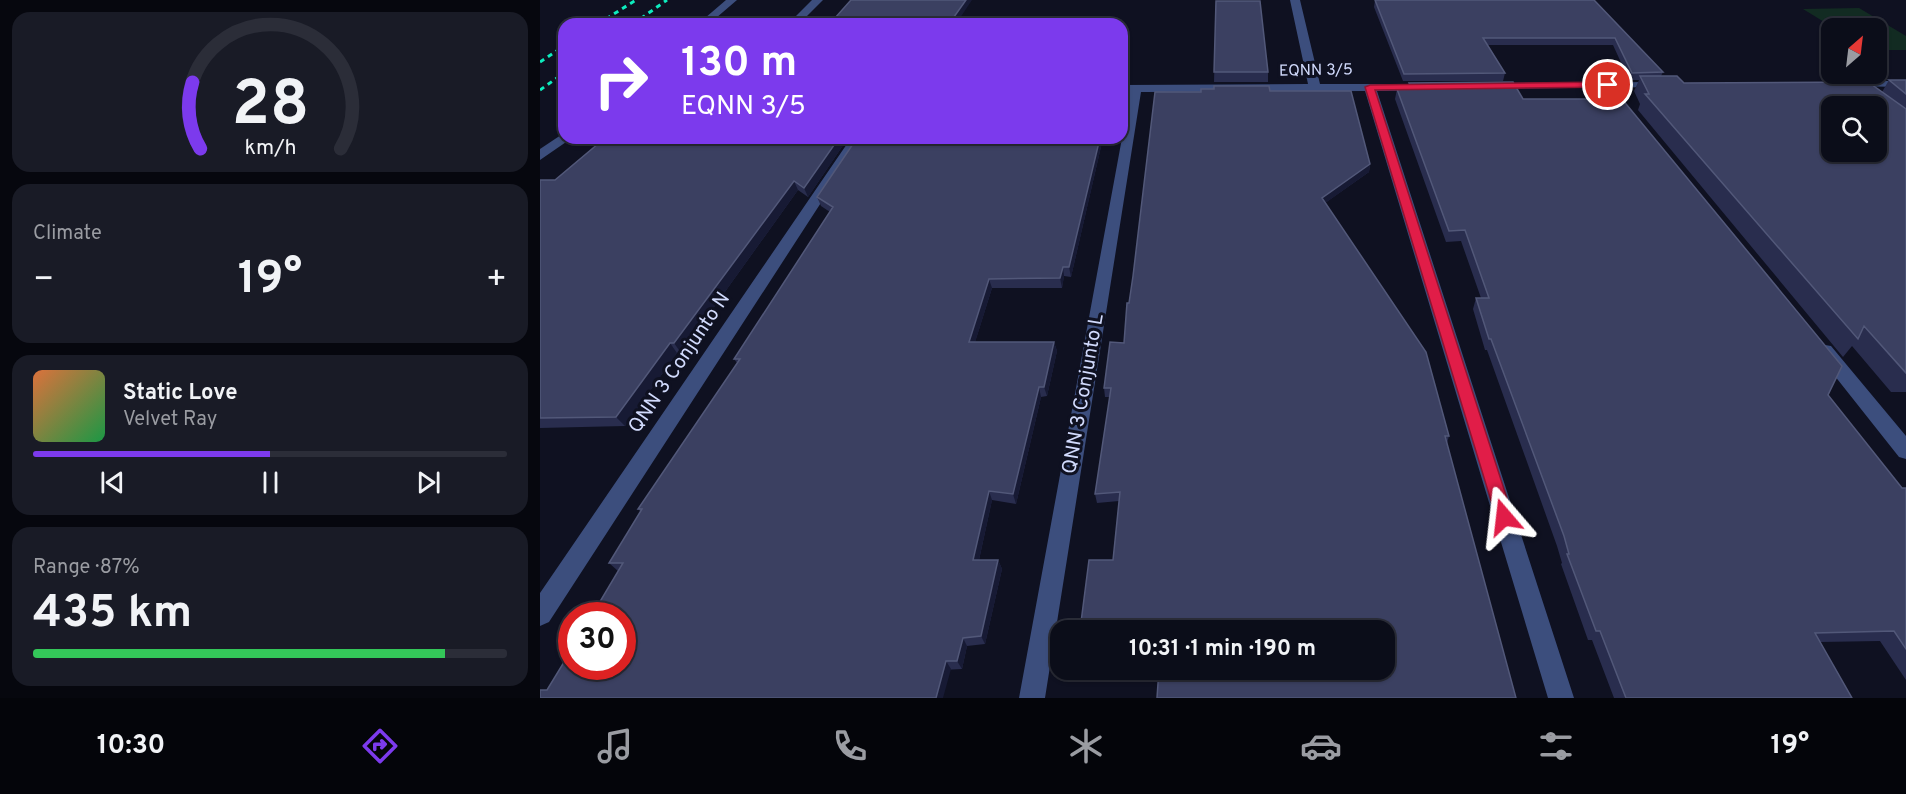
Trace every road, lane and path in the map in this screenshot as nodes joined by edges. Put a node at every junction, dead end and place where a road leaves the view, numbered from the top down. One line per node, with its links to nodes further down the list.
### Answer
1 (732, 0): 4 (street)
2 (818, 0): 5 (street)
3 (1295, 0): 12 (street)
4 (710, 18)
5 (799, 18)
6 (1906, 84): 14 (street)
7 (1608, 85): 8 (street); 10 (street); 15 (street)
8 (1677, 85)
9 (1441, 86): 11 (street, EQNN 3/5)
10 (1477, 86)
11 (1370, 87): 12 (street, EQNN 3/5); 24 (street)
12 (1315, 88): 13 (street, EQNN 3/5)
13 (1129, 89)
14 (1864, 96)
15 (1623, 103)
16 (558, 142): 19 (street)
17 (853, 144): 22 (street, QNN 3 Conjunto N)
18 (1120, 144): 23 (street, QNN 3 Conjunto L)
19 (540, 156)
20 (1816, 341): 21 (street)
21 (1906, 451)
22 (540, 614)
23 (1032, 698)
24 (1561, 698)

